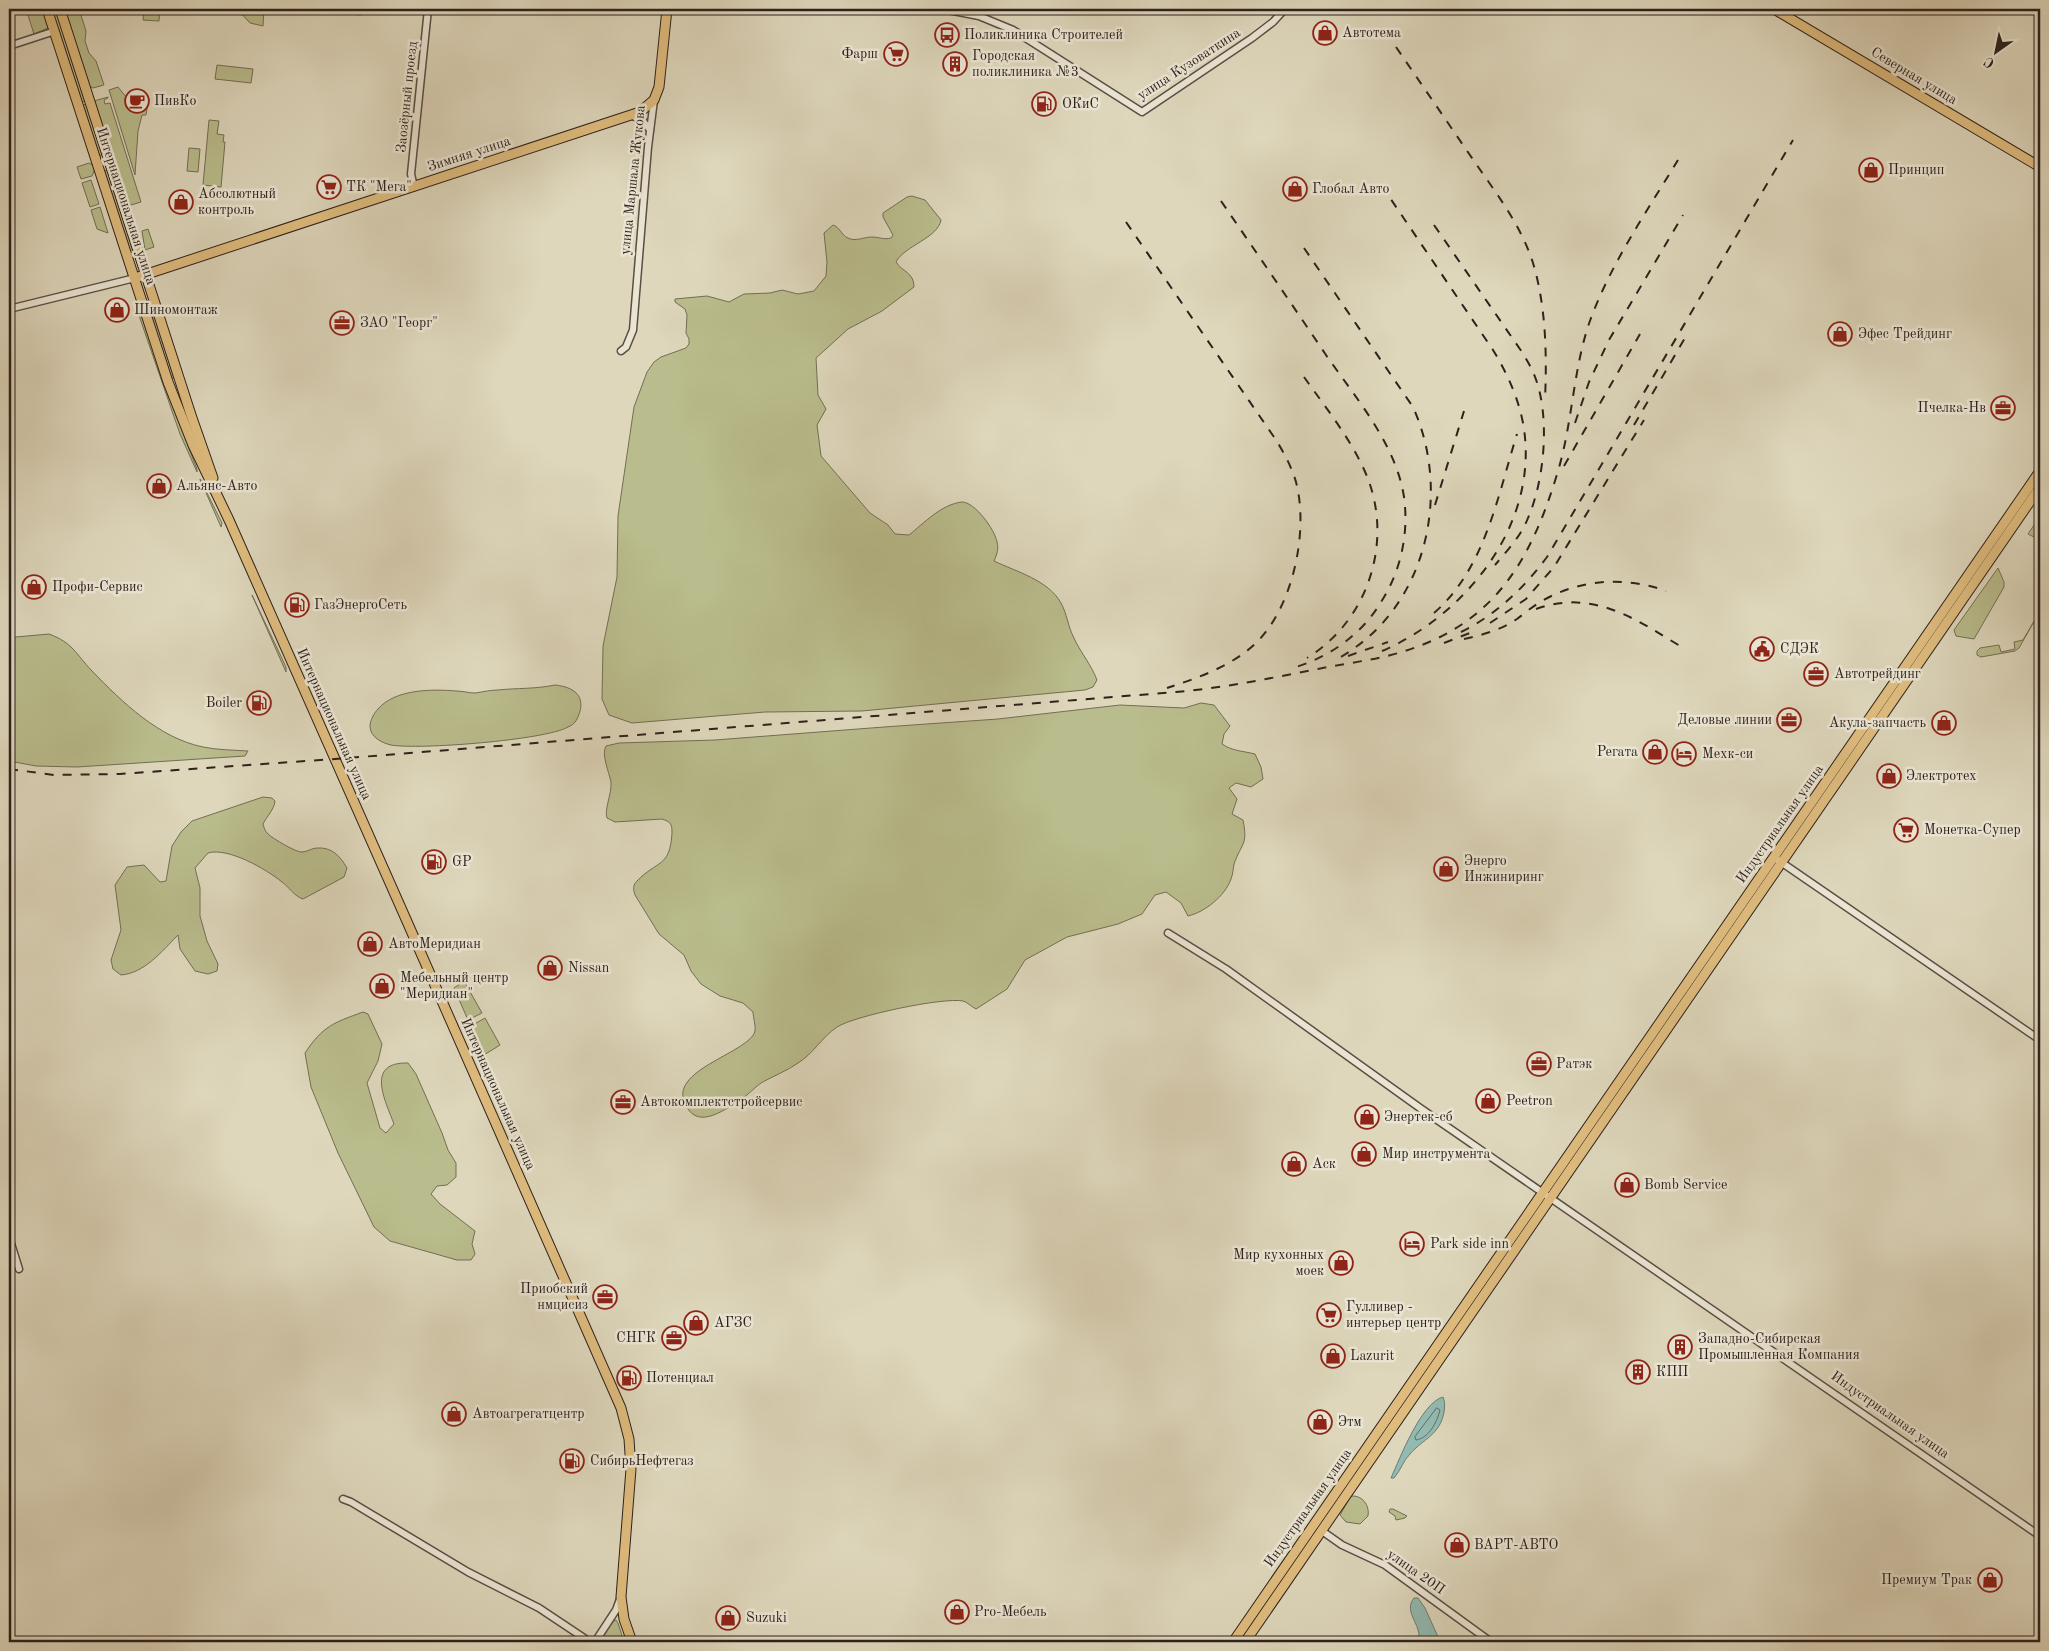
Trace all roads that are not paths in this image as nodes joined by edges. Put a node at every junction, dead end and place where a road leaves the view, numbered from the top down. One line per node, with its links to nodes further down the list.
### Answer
1 (48, 9): 8 (main road, Интернациональная улица)
2 (60, 9): 14 (main road, Интернациональная улица)
3 (428, 9): 17 (street, Заозёрный проезд)
4 (667, 9): 10 (main road, улица Маршала Жукова)
5 (943, 9): 6 (street, улица Кузоваткина)
6 (1285, 9)
7 (1774, 9): 16 (main road, Северная улица)
8 (54, 31): 9 (street); 15 (main road, Интернациональная улица)
9 (9, 46)
10 (654, 100): 11 (main road, Зимняя улица); 12 (street, улица Маршала Жукова)
11 (631, 116): 12 (street); 13 (street); 17 (main road, Зимняя улица)
12 (652, 117): 13 (street, улица Маршала Жукова)
13 (650, 130): 21 (street, улица Маршала Жукова)
14 (110, 162): 15 (main road); 18 (main road, Интернациональная улица)
15 (98, 166): 19 (main road, Интернациональная улица)
16 (2040, 167)
17 (414, 187): 18 (main road, Зимняя улица)
18 (146, 274): 19 (main road, Зимняя улица); 24 (main road, Интернациональная улица)
19 (135, 278): 20 (street); 24 (main road, Интернациональная улица)
20 (9, 309)
21 (621, 351)
22 (2040, 471): 25 (main road, Индустриальная улица)
23 (2040, 488): 26 (main road, Индустриальная улица)
24 (228, 520): 36 (main road, Интернациональная улица)
25 (1773, 857): 26 (street); 29 (main road, Индустриальная улица)
26 (1782, 863): 28 (street); 30 (main road, Индустриальная улица)
27 (1168, 933): 29 (street)
28 (2040, 1040)
29 (1542, 1192): 30 (street, Индустриальная улица); 42 (main road, Индустриальная улица)
30 (1552, 1198): 34 (main road, Индустриальная улица); 35 (street, Индустриальная улица)
31 (9, 1237): 32 (street)
32 (19, 1270)
33 (343, 1500): 39 (street)
34 (1322, 1531): 43 (main road, Индустриальная улица); 44 (street, улица 20П)
35 (2040, 1536)
36 (621, 1598): 37 (street); 38 (main road, Интернациональная улица)
37 (612, 1617): 38 (street); 40 (street)
38 (625, 1622): 41 (main road, Интернациональная улица)
39 (590, 1642)
40 (595, 1642)
41 (632, 1642)
42 (1233, 1642)
43 (1245, 1642)
44 (1492, 1642)

